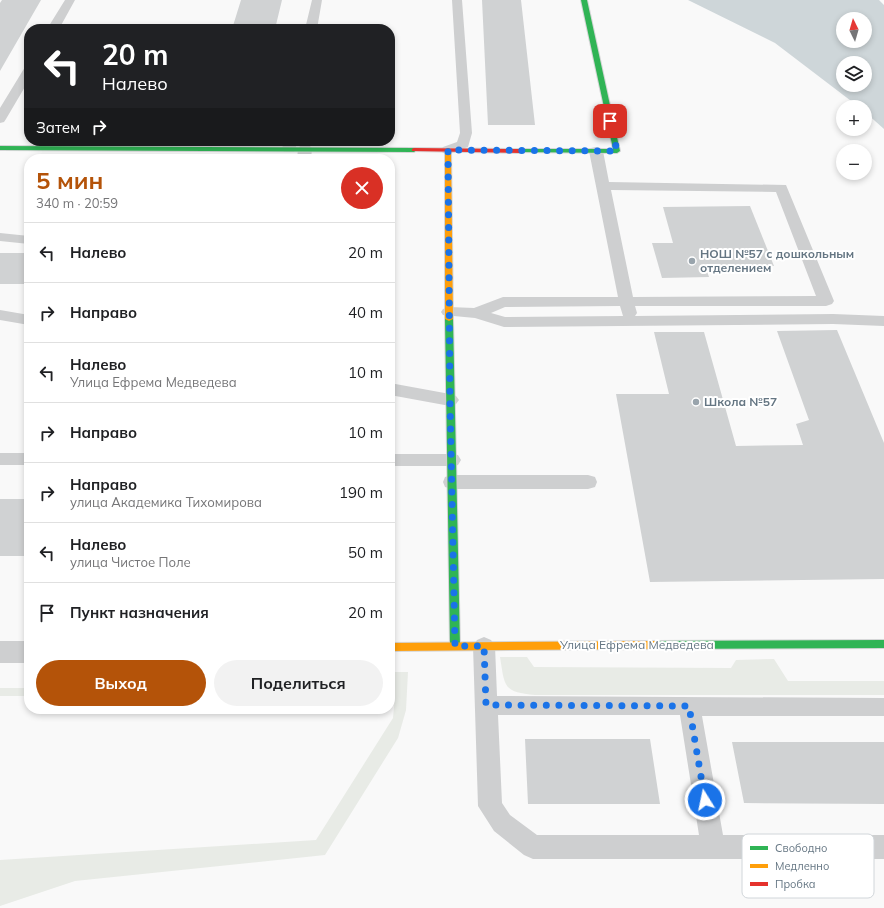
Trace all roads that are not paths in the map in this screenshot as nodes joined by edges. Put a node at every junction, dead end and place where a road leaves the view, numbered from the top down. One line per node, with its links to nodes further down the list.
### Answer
1 (70, 0): 5 (lane)
2 (316, 0): 6 (lane)
3 (457, 0): 12 (lane)
4 (584, 0): 13 (street)
5 (56, 24)
6 (312, 24)
7 (24, 78): 8 (lane)
8 (0, 119)
9 (193, 146): 11 (street)
10 (292, 146): 14 (street)
11 (0, 148)
12 (448, 150): 13 (street); 14 (street); 19 (street)
13 (596, 151): 15 (lane)
14 (305, 154)
15 (603, 186): 18 (lane); 18 (lane)
16 (0, 237): 17 (lane)
17 (24, 239)
18 (627, 302): 20 (lane); 24 (lane)
19 (449, 312): 20 (lane); 26 (street)
20 (476, 313): 24 (lane)
21 (0, 314): 22 (lane)
22 (24, 319)
23 (884, 320): 24 (lane)
24 (631, 322)
25 (395, 389): 26 (lane)
26 (450, 400): 30 (street)
27 (0, 459): 28 (lane)
28 (24, 459)
29 (395, 460): 30 (lane)
30 (452, 460): 31 (street)
31 (452, 482): 32 (lane); 34 (street)
32 (588, 482)
33 (884, 644): 35 (street, Улица Ефрема Медведева)
34 (455, 646): 35 (street, Улица Ефрема Медведева); 36 (street, Улица Ефрема Медведева)
35 (484, 646): 39 (lane)
36 (395, 647)
37 (0, 652): 38 (street)
38 (24, 652)
39 (486, 705): 40 (lane); 42 (lane)
40 (689, 706): 41 (lane); 42 (lane)
41 (884, 707)
42 (713, 847): 43 (lane)
43 (742, 847)

